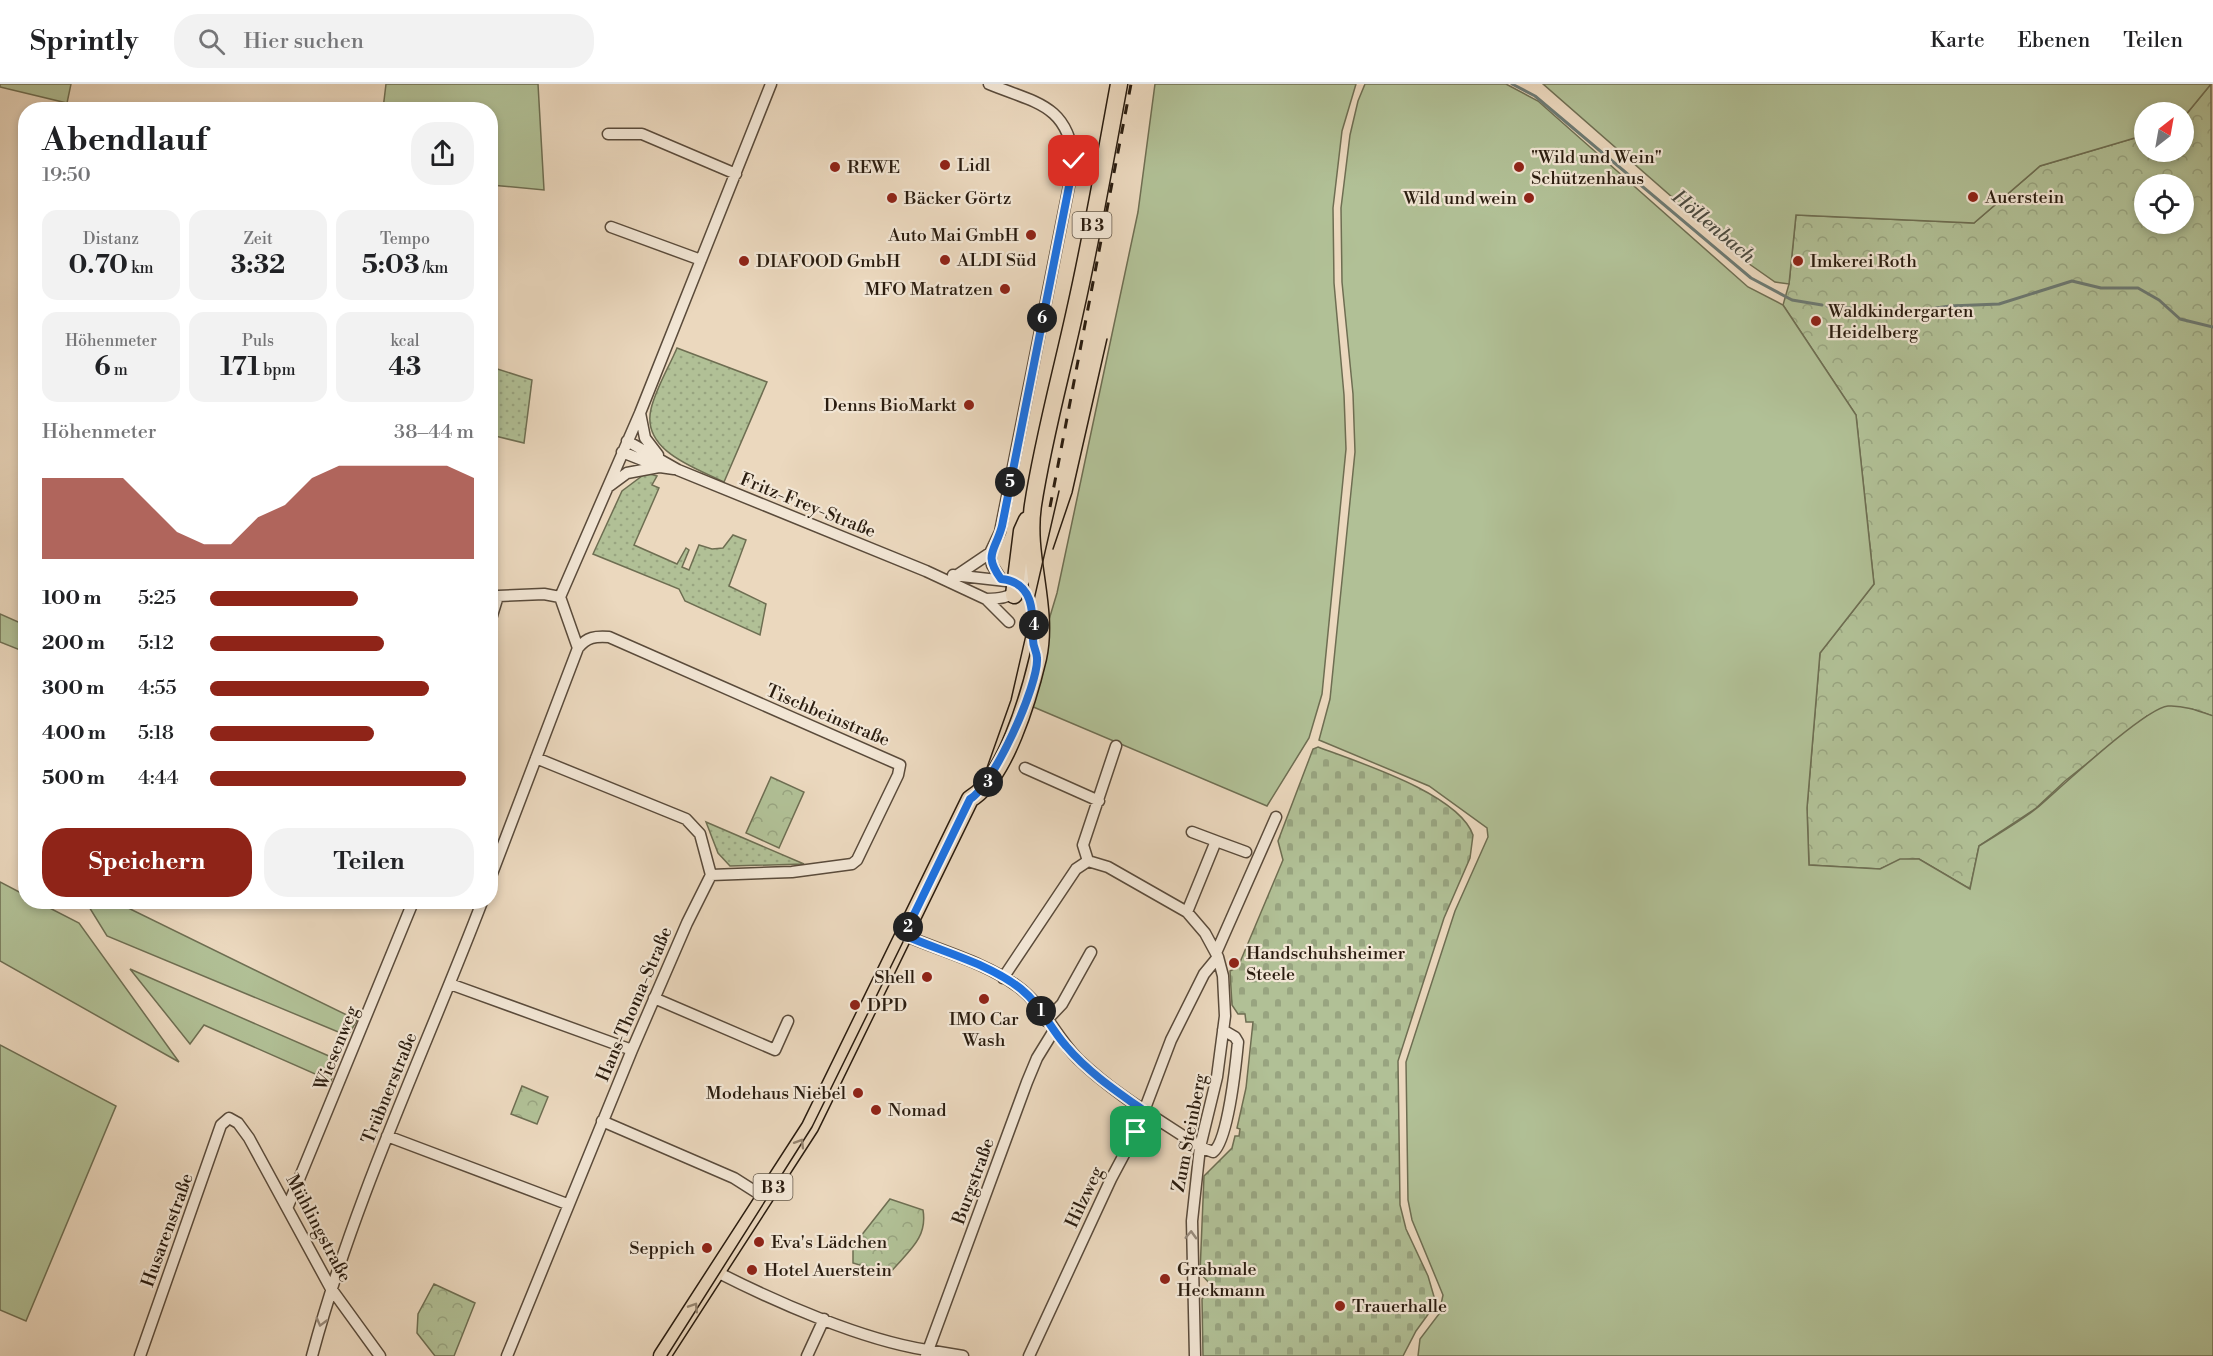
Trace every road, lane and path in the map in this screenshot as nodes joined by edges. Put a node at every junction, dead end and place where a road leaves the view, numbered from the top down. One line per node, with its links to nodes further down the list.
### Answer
1 (771, 84): 5 (street)
2 (989, 84): 14 (street)
3 (1119, 84): 13 (main road, B 3)
4 (609, 134): 5 (street)
5 (736, 174): 7 (street)
6 (611, 227): 7 (street)
7 (701, 260): 8 (street)
8 (640, 413): 9 (street); 11 (street)
9 (627, 441): 10 (street); 11 (street, Fritz-Frey-Straße)
10 (622, 452): 11 (street, Fritz-Frey-Straße); 12 (street)
11 (660, 463): 12 (street, Fritz-Frey-Straße); 16 (street, Fritz-Frey-Straße)
12 (608, 487): 20 (street)
13 (1032, 508): 15 (main road, B 3); 18 (main road, B 3)
14 (990, 553): 17 (street); 18 (street)
15 (1033, 557): 18 (street); 24 (main road, B 3)
16 (926, 571): 17 (street, Fritz-Frey-Straße); 21 (street, Fritz-Frey-Straße)
17 (956, 576): 18 (street, Fritz-Frey-Straße)
18 (1013, 586): 21 (street); 24 (main road, B 3)
19 (498, 596): 20 (street)
20 (560, 597): 23 (street)
21 (986, 599): 22 (street, Fritz-Frey-Straße)
22 (1009, 622)
23 (578, 648): 26 (street); 35 (street, Tischbeinstraße)
24 (1037, 659): 39 (main road, B 3)
25 (1116, 746): 28 (street)
26 (536, 758): 33 (street); 35 (street)
27 (1025, 768): 28 (street)
28 (1099, 801): 34 (street)
29 (1276, 817): 41 (street)
30 (1192, 832): 31 (street)
31 (1216, 841): 32 (street); 38 (street)
32 (1246, 852)
33 (498, 858)
34 (1088, 861): 38 (street, Zum Steinberg); 42 (street)
35 (711, 875): 44 (street, Hans-Thoma-Straße)
36 (410, 909): 57 (street, Wiesenweg)
37 (479, 909): 43 (street, Trübnerstraße)
38 (1187, 912): 41 (street, Zum Steinberg)
39 (904, 935): 42 (street); 58 (main road, B 3, one-way to 39)
40 (1091, 952): 45 (street)
41 (1217, 955): 47 (street, Zum Steinberg); 50 (street, Hilzweg)
42 (1004, 978): 45 (street)
43 (450, 984): 49 (street); 53 (street, Trübnerstraße)
44 (654, 998): 46 (street); 49 (street, Hans-Thoma-Straße)
45 (1046, 1021): 48 (street)
46 (788, 1022)
47 (1223, 1030): 54 (street, Zum Steinberg); 54 (street)
48 (1053, 1032): 50 (street); 61 (street, Burgstraße)
49 (632, 1050): 52 (street, Hans-Thoma-Straße)
50 (1143, 1110): 54 (street); 69 (street, Hilzweg)
51 (229, 1118): 57 (street, Mühlingstraße); 62 (street, Husarenstraße)
52 (603, 1121): 55 (street); 56 (street, Hans-Thoma-Straße)
53 (387, 1136): 56 (street); 59 (street, Trübnerstraße)
54 (1200, 1147): 70 (street, Zum Steinberg, one-way to 54)
55 (756, 1192)
56 (567, 1204): 65 (street, Hans-Thoma-Straße)
57 (288, 1206): 59 (street, Mühlingstraße)
58 (717, 1272): 60 (street); 66 (main road, B 3, one-way to 58)
59 (330, 1287): 63 (street, Trübnerstraße, one-way to 63); 64 (street, Mühlingstraße)
60 (824, 1319): 61 (street); 67 (street)
61 (927, 1353): 68 (street)
62 (140, 1356)
63 (312, 1356)
64 (380, 1356)
65 (507, 1356)
66 (662, 1356)
67 (807, 1356)
68 (963, 1356)
69 (1029, 1356)
70 (1195, 1356)

